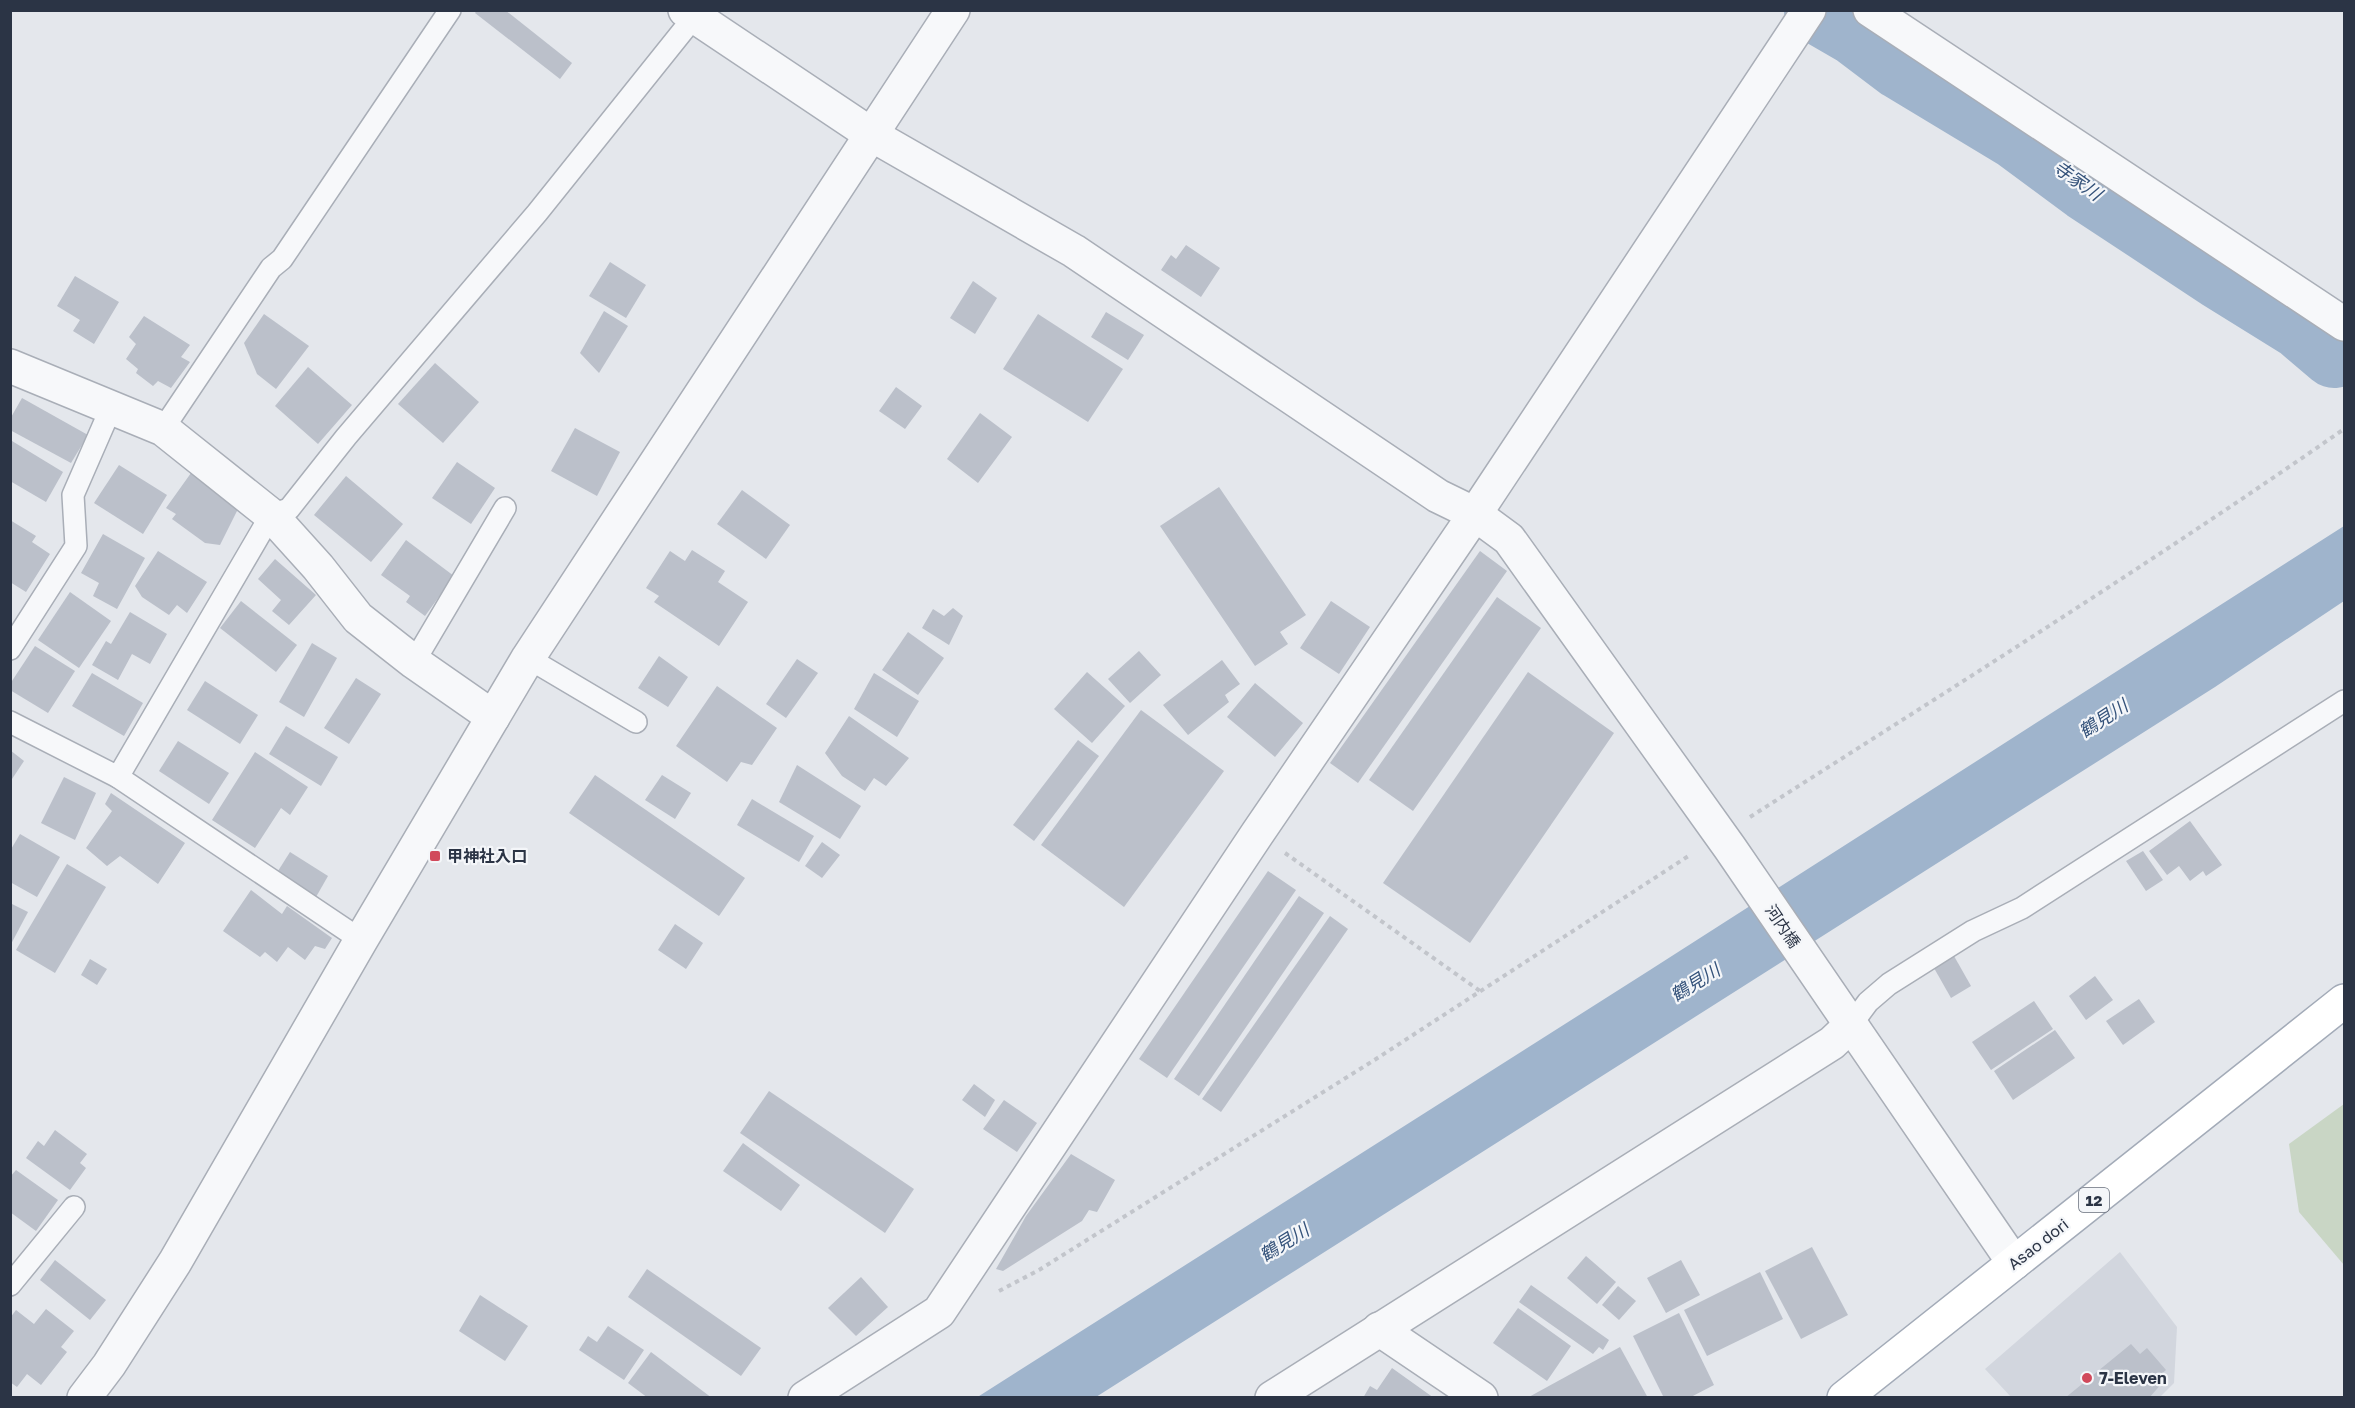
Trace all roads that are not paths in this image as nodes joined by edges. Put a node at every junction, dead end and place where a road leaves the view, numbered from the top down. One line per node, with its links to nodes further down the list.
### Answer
1 (450, 10): 10 (lane)
2 (953, 10): 6 (street)
3 (1870, 10): 7 (street)
4 (1808, 12): 12 (street)
5 (689, 14): 6 (street, 河内橋); 13 (lane)
6 (872, 135): 12 (street, 河内橋); 15 (street)
7 (2344, 324)
8 (10, 366): 9 (street)
9 (111, 408): 10 (street); 14 (lane)
10 (164, 429): 13 (street)
11 (505, 508): 16 (lane)
12 (1474, 514): 24 (street, 河内橋); 30 (street)
13 (271, 515): 16 (street); 21 (lane)
14 (10, 649)
15 (528, 658): 18 (street); 20 (lane)
16 (414, 662): 18 (street)
17 (2344, 701): 24 (lane)
18 (493, 717): 22 (street)
19 (10, 722): 21 (lane)
20 (636, 722)
21 (118, 777): 22 (lane)
22 (361, 940): 29 (street)
23 (2344, 1001): 26 (main road, Asao dori / 12)
24 (1844, 1015): 26 (street, 河内橋); 28 (street)
25 (75, 1207): 27 (lane)
26 (2014, 1263): 33 (main road, Asao dori / 12)
27 (10, 1286)
28 (1379, 1329): 31 (street); 32 (street)
29 (84, 1398)
30 (805, 1398)
31 (1272, 1398)
32 (1481, 1398)
33 (1844, 1398)

